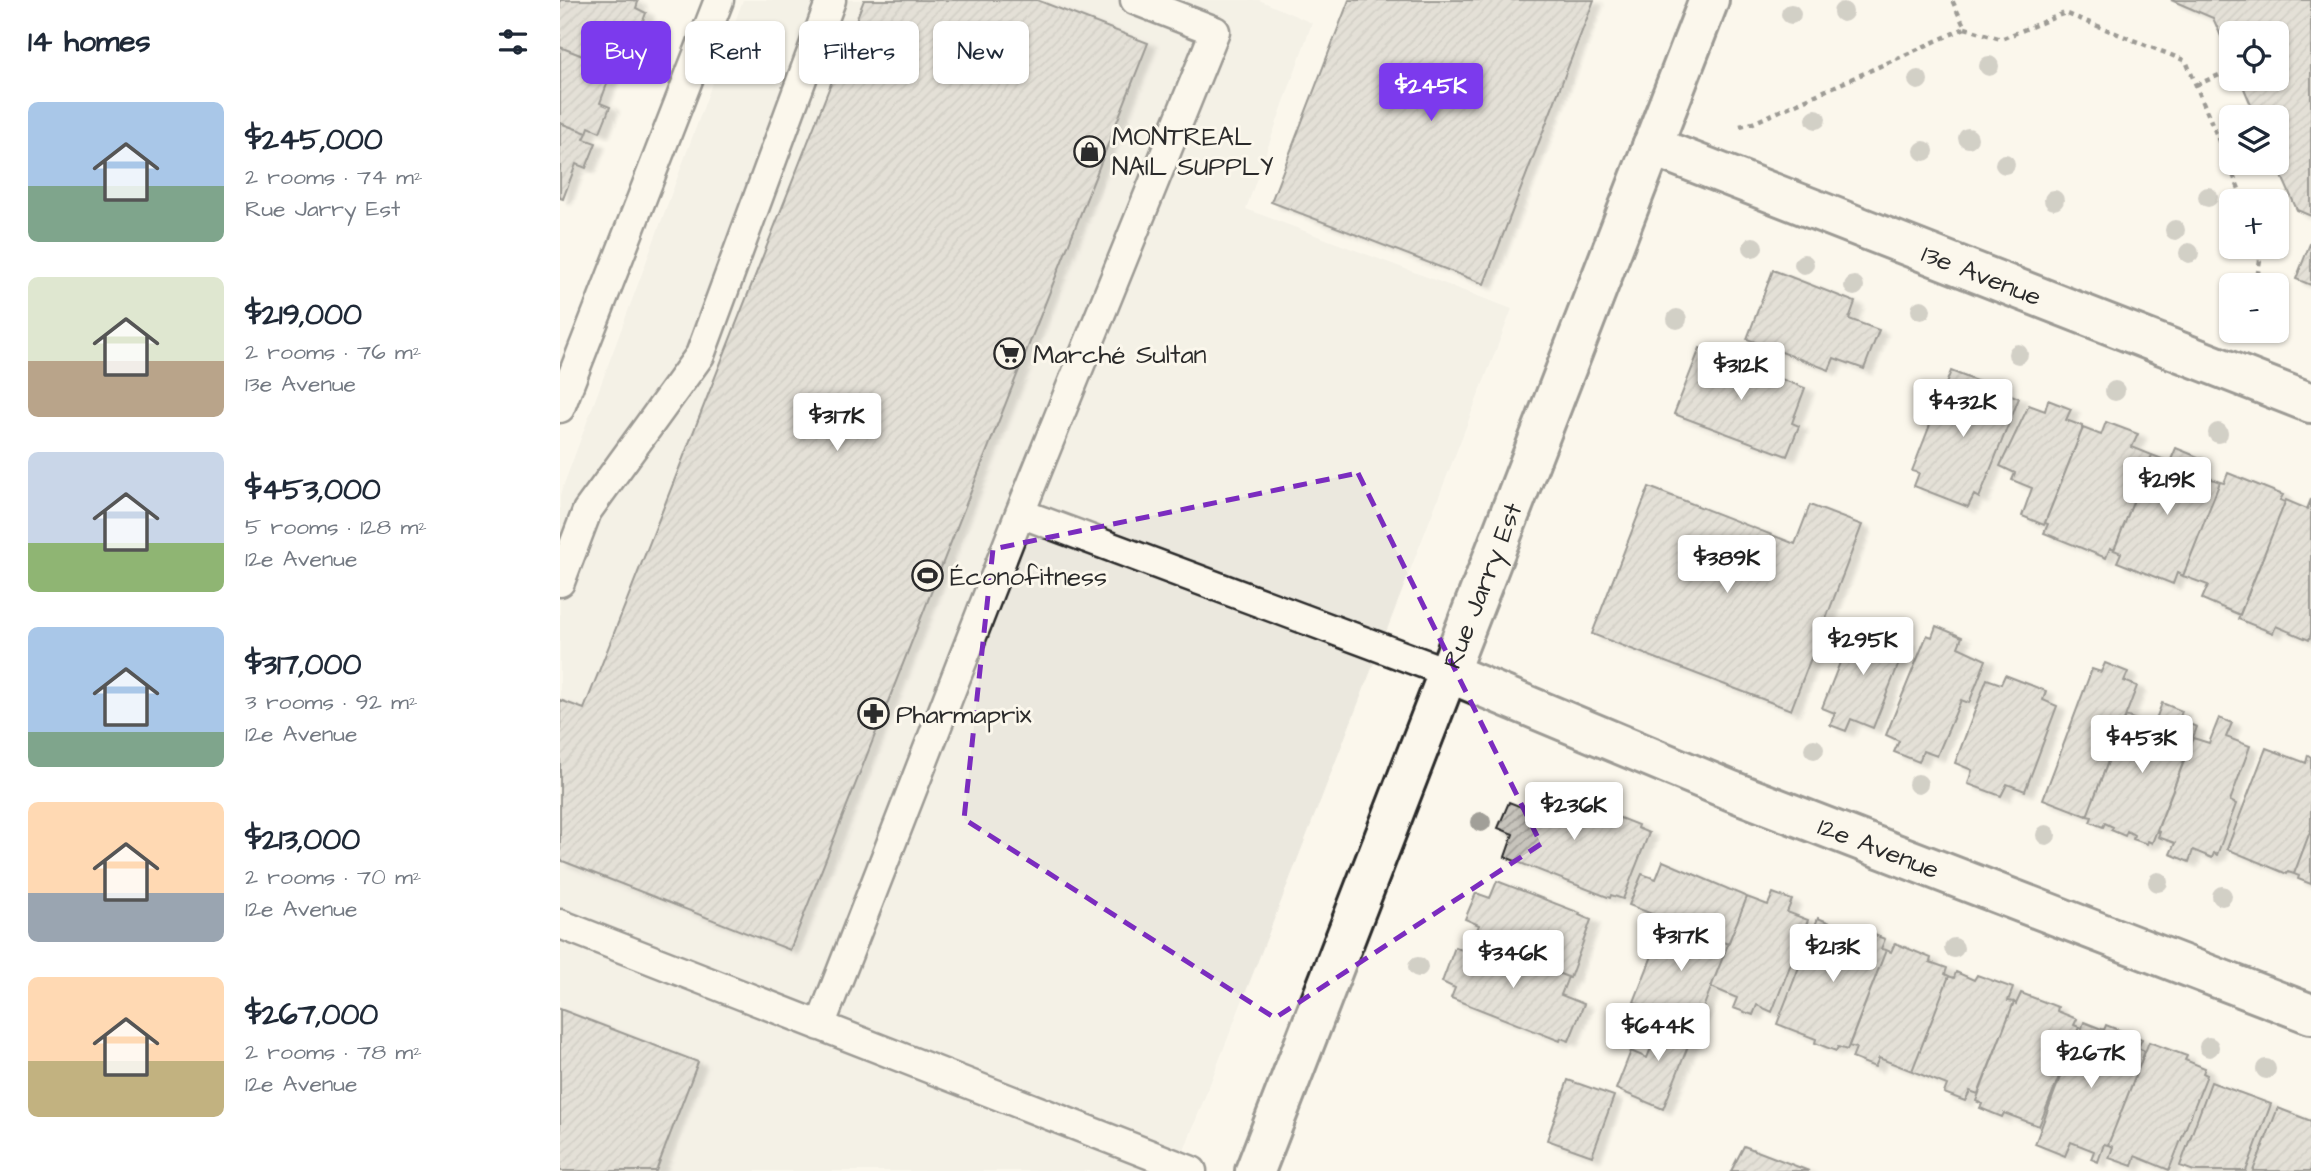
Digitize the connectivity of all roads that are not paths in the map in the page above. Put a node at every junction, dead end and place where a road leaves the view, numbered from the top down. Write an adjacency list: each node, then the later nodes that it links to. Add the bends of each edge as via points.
1 (719, 0): 7 (lane)
2 (831, 0): 9 (lane, via 700,355 587,511)
3 (1135, 0): 8 (lane, via 1215,31)
4 (1709, 0): 5 (street, Rue Jarry Est)
5 (1653, 146): 6 (street, 13e Avenue); 10 (street, Rue Jarry Est)
6 (2311, 403)
7 (560, 408)
8 (1020, 513): 10 (lane); 13 (lane)
9 (560, 582)
10 (1450, 673): 12 (street, 12e Avenue, via 1745,796); 15 (street, Rue Jarry Est)
11 (560, 924): 13 (lane)
12 (2311, 1014)
13 (820, 1026): 14 (lane)
14 (1192, 1171)
15 (1255, 1171)

